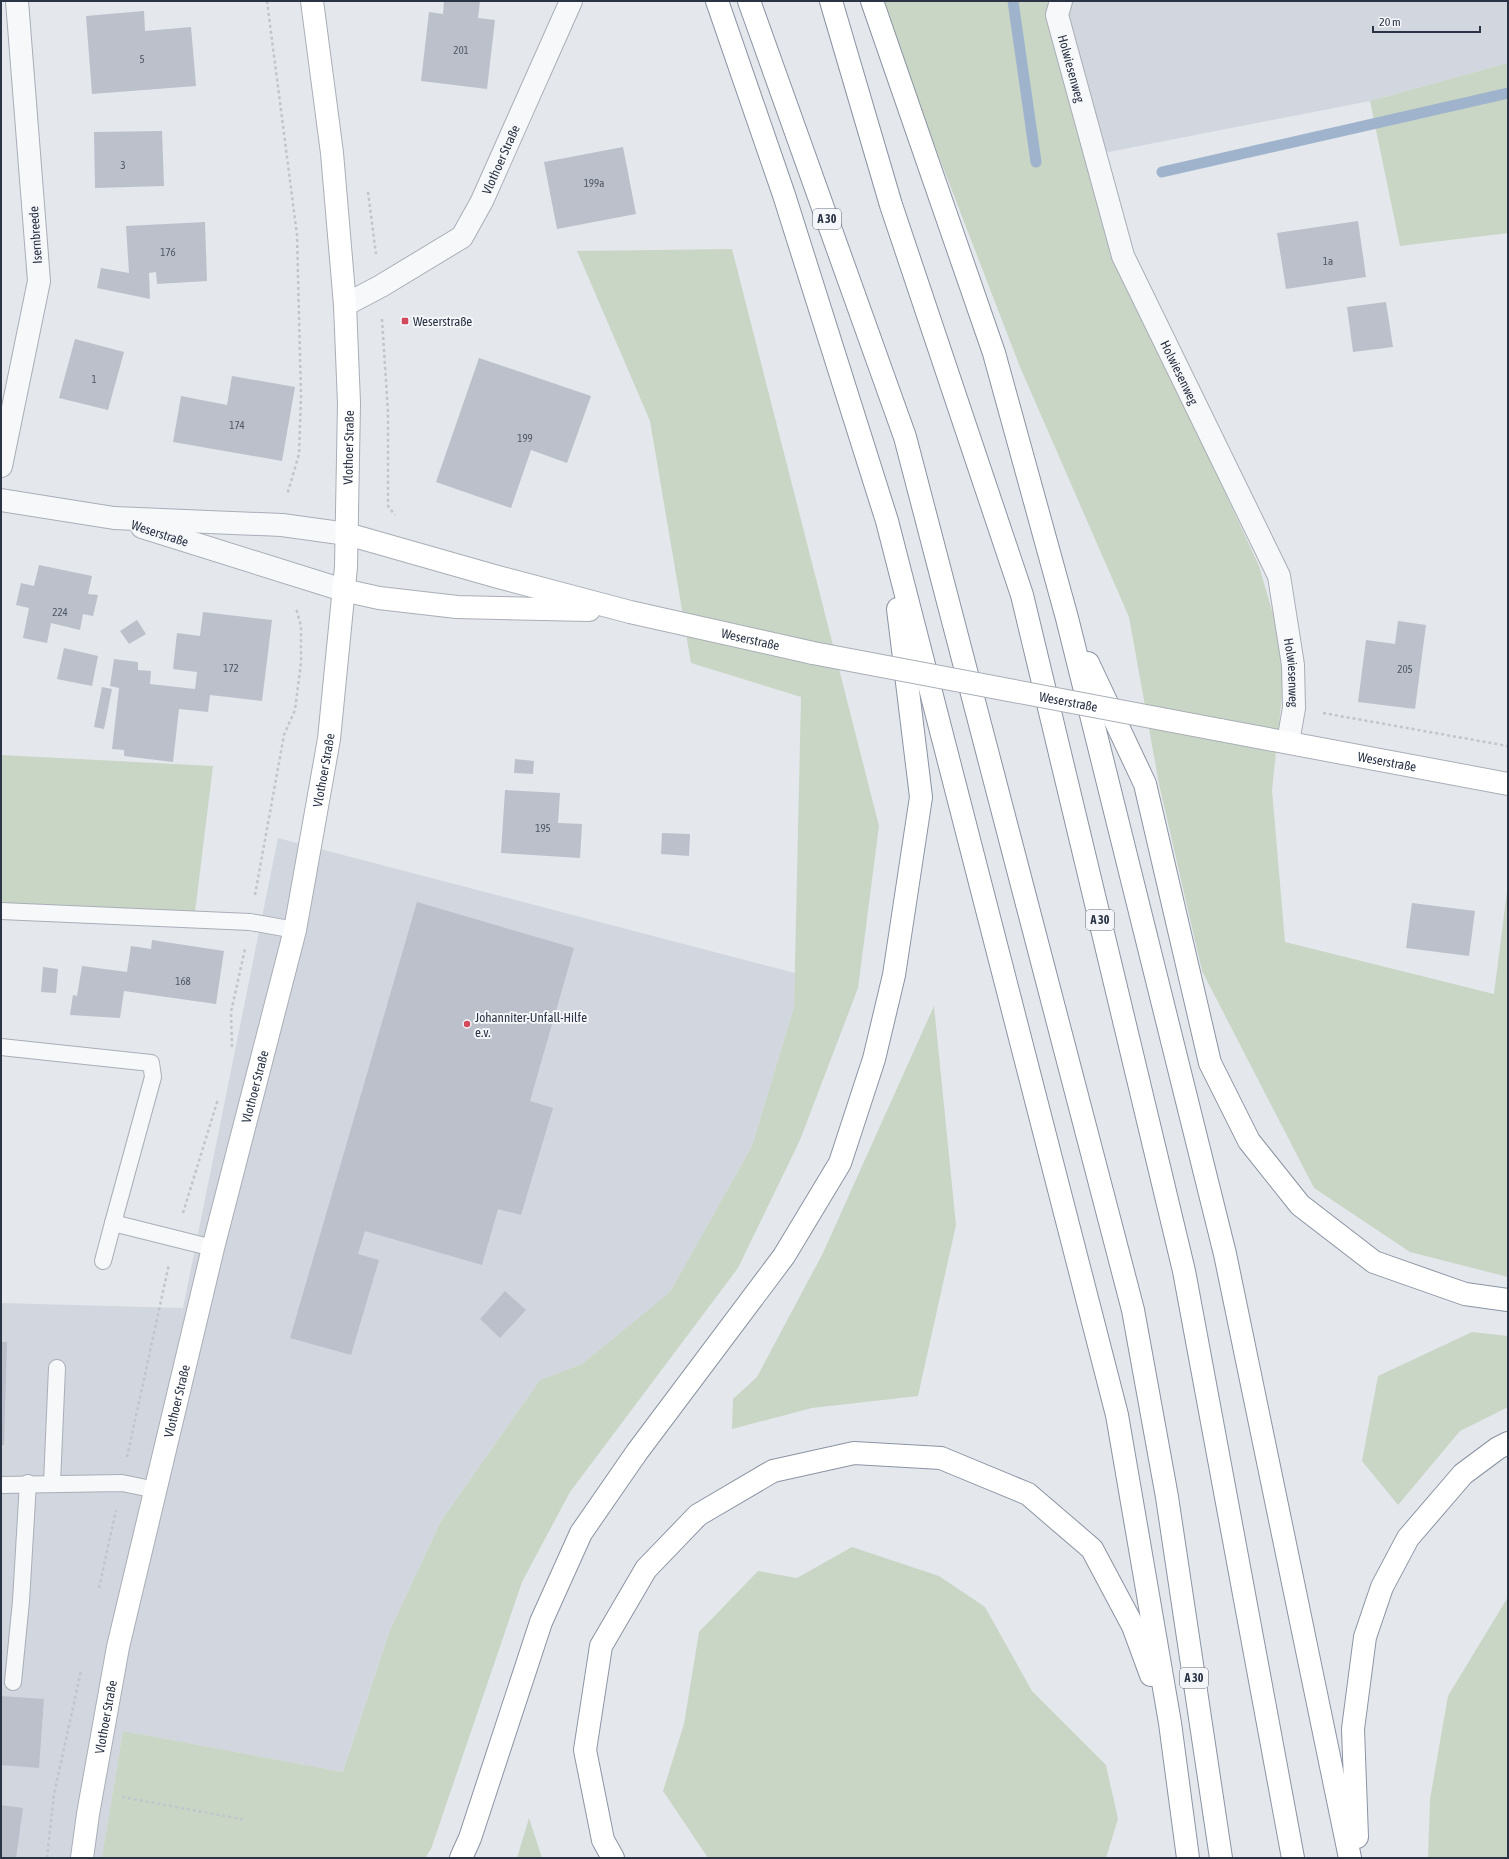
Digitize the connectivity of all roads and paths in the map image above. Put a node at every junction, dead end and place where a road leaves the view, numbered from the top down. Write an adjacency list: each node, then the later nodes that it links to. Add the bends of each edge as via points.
1 (17, 1): 10 (street, Isernbreede, via 39,281)
2 (312, 1): 9 (main road, Vlothoer Straße, via 332,153)
3 (571, 1): 9 (street, Vlothoer Straße, via 482,201 462,237)
4 (717, 1): 13 (main road, via 784,195)
5 (749, 1): 43 (main road, A 30, via 905,437 1133,1310 1166,1497)
6 (831, 1): 44 (main road, A 30, via 891,206 1022,595 1184,1271)
7 (872, 1): 17 (main road, via 994,353)
8 (1061, 1): 18 (street, Holwiesenweg, via 1057,15 1123,256 1279,576 1293,665)
9 (345, 305): 14 (main road, Vlothoer Straße, via 349,403)
10 (1, 466)
11 (1, 500): 12 (street, Weserstraße)
12 (114, 518): 14 (street, Weserstraße, via 282,525); 15 (street, Weserstraße)
13 (887, 521): 36 (main road, via 1117,1415); 40 (main road, via 921,797 894,975 874,1059 840,1163 784,1256 637,1452 581,1533 542,1622 470,1838)
14 (347, 534): 15 (main road, Vlothoer Straße); 16 (main road, Weserstraße)
15 (343, 590): 16 (main road, Weserstraße, via 379,598 457,607); 23 (main road, Vlothoer Straße, via 329,740)
16 (630, 612): 19 (main road, Weserstraße, bridge, via 813,653)
17 (1067, 618): 28 (main road, via 1145,784 1210,1063 1249,1141 1300,1205 1374,1262 1465,1294); 45 (main road, via 1224,1254)
18 (1294, 708): 19 (street, Holwiesenweg); 20 (path)
19 (1288, 742): 21 (main road, Weserstraße)
20 (1508, 746)
21 (1508, 784)
22 (1, 911): 23 (lane, via 250,922)
23 (295, 930): 26 (main road, Vlothoer Straße)
24 (1, 1047): 25 (lane, via 151,1063 153,1078)
25 (113, 1223): 26 (lane); 27 (lane)
26 (213, 1248): 34 (main road, Vlothoer Straße)
27 (103, 1261)
28 (1508, 1300)
29 (57, 1368): 31 (lane)
30 (1508, 1443): 46 (main road, via 1463,1474 1408,1538 1382,1588 1365,1637 1353,1729)
31 (52, 1483): 32 (lane); 34 (lane, via 122,1483)
32 (28, 1484): 33 (lane); 35 (lane)
33 (1, 1485)
34 (156, 1490): 37 (main road, Vlothoer Straße, via 118,1647)
35 (13, 1682)
36 (1170, 1723): 41 (main road, via 1133,1626 1092,1550 1028,1494 941,1458 854,1453 773,1471 698,1514 646,1569 601,1646 585,1750 602,1840); 42 (main road)
37 (94, 1786): 38 (path, via 124,1798); 39 (main road, Vlothoer Straße)
38 (246, 1820)
39 (82, 1858)
40 (461, 1858)
41 (613, 1858)
42 (1188, 1858)
43 (1221, 1858)
44 (1293, 1858)
45 (1350, 1858)
46 (1357, 1858)

